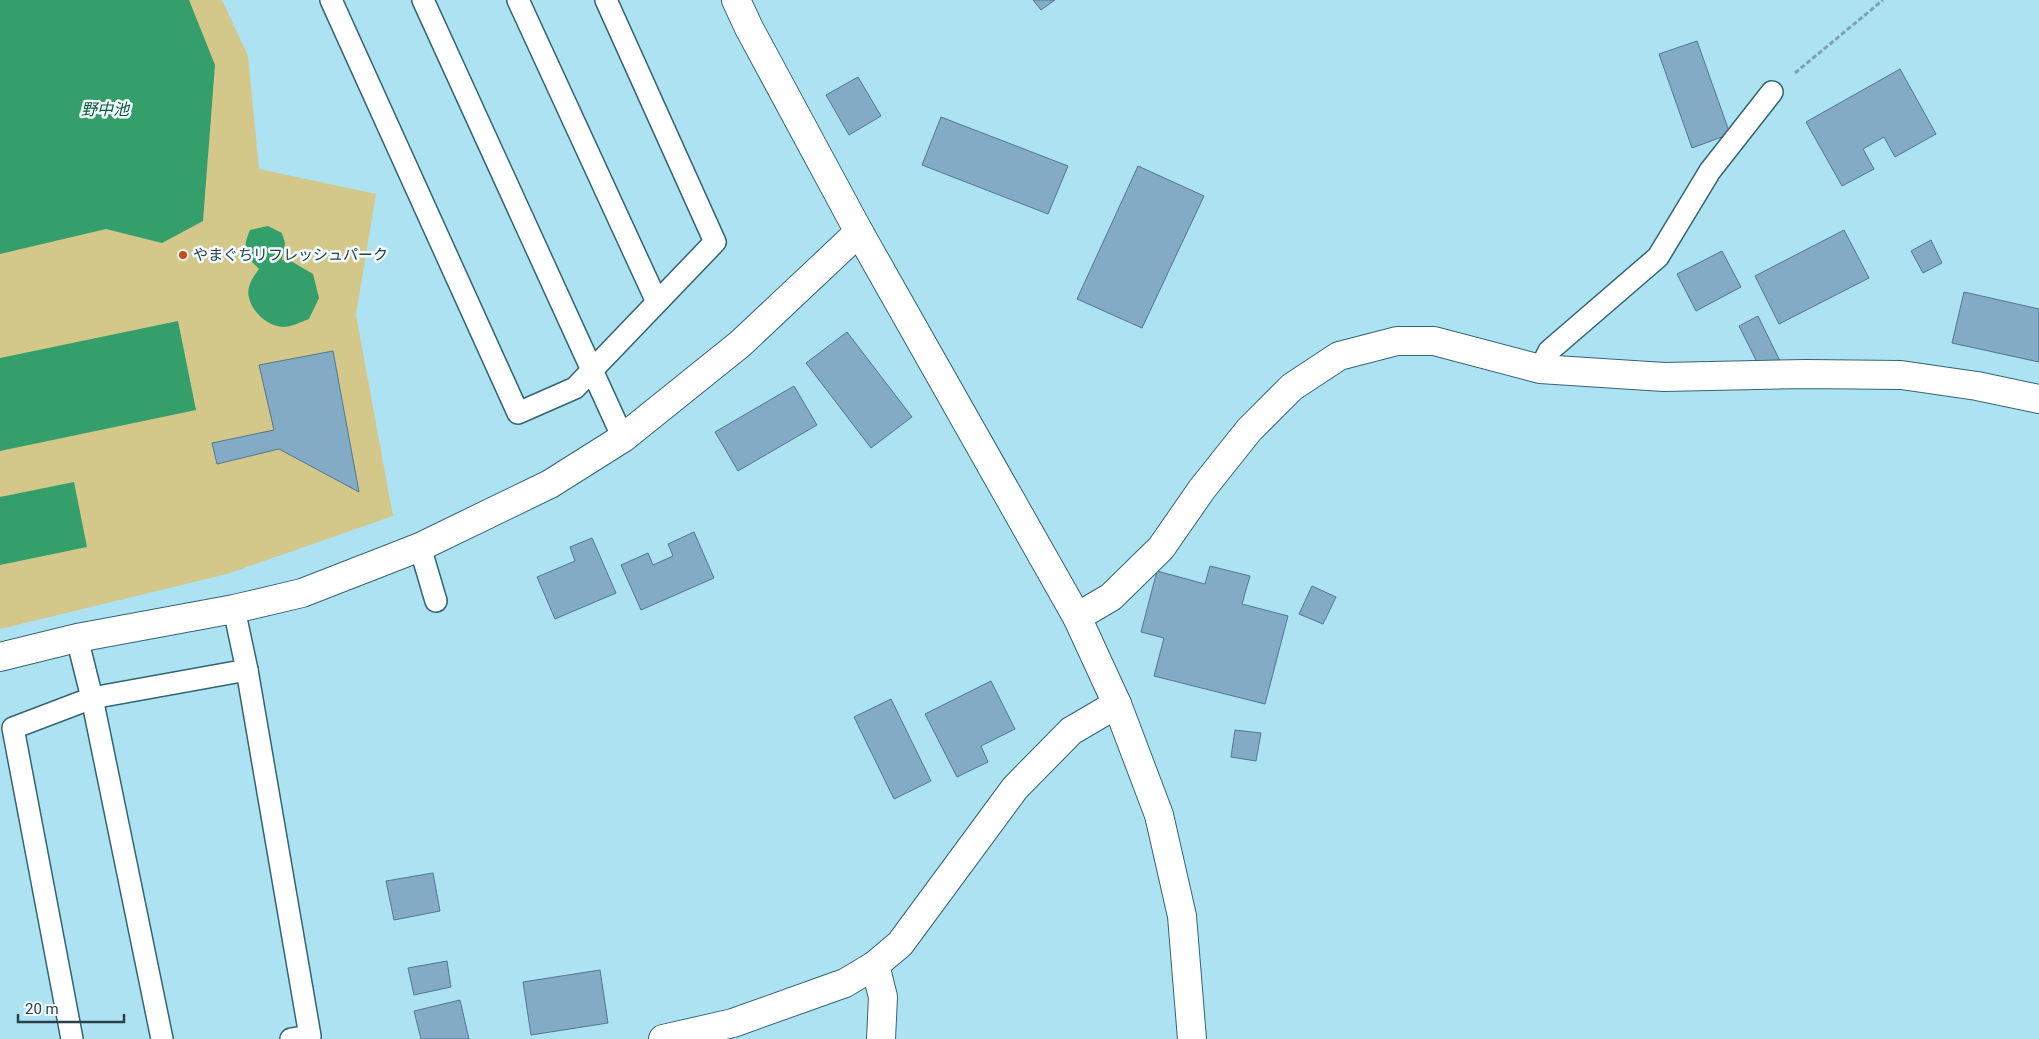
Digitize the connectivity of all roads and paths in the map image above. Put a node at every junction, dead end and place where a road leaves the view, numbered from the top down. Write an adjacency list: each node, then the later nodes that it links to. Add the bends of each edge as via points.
1 (331, 0): 11 (lane, via 518,414 575,388)
2 (423, 0): 11 (lane)
3 (518, 0): 9 (lane)
4 (606, 0): 9 (lane, via 715,242)
5 (736, 0): 8 (street)
6 (1883, 0): 7 (path)
7 (1772, 92): 10 (lane, via 1710,171 1658,256 1549,351)
8 (859, 232): 13 (street, via 740,344); 17 (street)
9 (657, 302): 11 (lane)
10 (1540, 368): 12 (street, via 1664,377 1901,375 1977,386); 17 (street, via 1434,341 1397,342 1339,356 1292,387 1248,430 1160,548 1111,598)
11 (592, 370): 13 (lane)
12 (2039, 400)
13 (623, 438): 14 (street, via 550,484)
14 (420, 547): 15 (lane); 16 (street, via 302,593)
15 (436, 601)
16 (234, 609): 18 (street); 20 (lane)
17 (1077, 617): 22 (street)
18 (77, 638): 19 (street); 21 (lane)
19 (0, 657)
20 (247, 670): 21 (lane); 26 (lane, via 310,1036)
21 (92, 698): 24 (lane, via 13,728); 25 (lane)
22 (1117, 704): 23 (street, via 1071,731 1016,788 900,944); 29 (street, via 1159,815 1182,916)
23 (875, 965): 27 (street, via 845,982 733,1023); 28 (street, via 883,997)
24 (72, 1039)
25 (162, 1039)
26 (291, 1039)
27 (663, 1039)
28 (881, 1039)
29 (1192, 1039)

